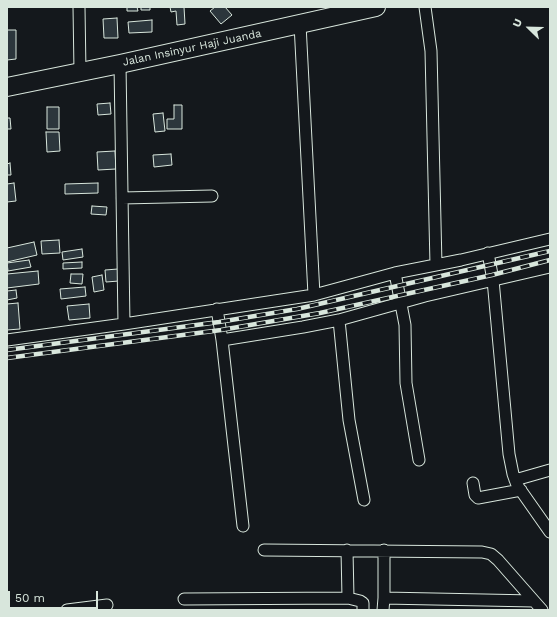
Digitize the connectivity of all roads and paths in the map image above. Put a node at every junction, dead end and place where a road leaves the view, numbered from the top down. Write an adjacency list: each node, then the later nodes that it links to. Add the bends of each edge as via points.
1 (79, 7): 7 (street)
2 (376, 7): 4 (highway, Jalan Insinyur Haji Juanda)
3 (426, 7): 13 (street, via 431,51)
4 (352, 10): 5 (highway, Jalan Insinyur Haji Juanda)
5 (300, 24): 6 (highway, Jalan Insinyur Haji Juanda); 17 (street)
6 (120, 64): 7 (highway, Jalan Insinyur Haji Juanda); 10 (street)
7 (80, 72): 8 (highway, Jalan Insinyur Haji Juanda)
8 (7, 87)
9 (212, 196): 10 (street)
10 (122, 198): 21 (street)
11 (550, 239): 12 (street)
12 (488, 253): 13 (street); 16 (street)
13 (436, 265): 15 (street)
14 (550, 267): 16 (street)
15 (395, 273): 17 (street); 18 (street)
16 (493, 280): 18 (street); 26 (street, via 510,454)
17 (314, 295): 19 (street)
18 (402, 303): 20 (street); 24 (street, via 406,383)
19 (218, 309): 21 (street); 23 (street)
20 (339, 320): 23 (street); 29 (street, via 349,420)
21 (124, 324): 22 (street)
22 (7, 340)
23 (222, 340): 30 (street)
24 (419, 460)
25 (550, 470): 26 (street)
26 (515, 480): 28 (street)
27 (473, 483): 28 (street, via 478,498)
28 (521, 490): 31 (street)
29 (364, 500)
30 (243, 526)
31 (550, 532)
32 (264, 550): 33 (street)
33 (347, 550): 34 (street); 35 (street)
34 (384, 550): 36 (street); 38 (street, via 491,554)
35 (348, 598): 37 (street); 41 (street, via 363,603)
36 (384, 598): 38 (street); 42 (street)
37 (184, 599)
38 (534, 601): 43 (street)
39 (107, 604): 40 (street)
40 (68, 610)
41 (364, 610)
42 (383, 610)
43 (542, 610)

